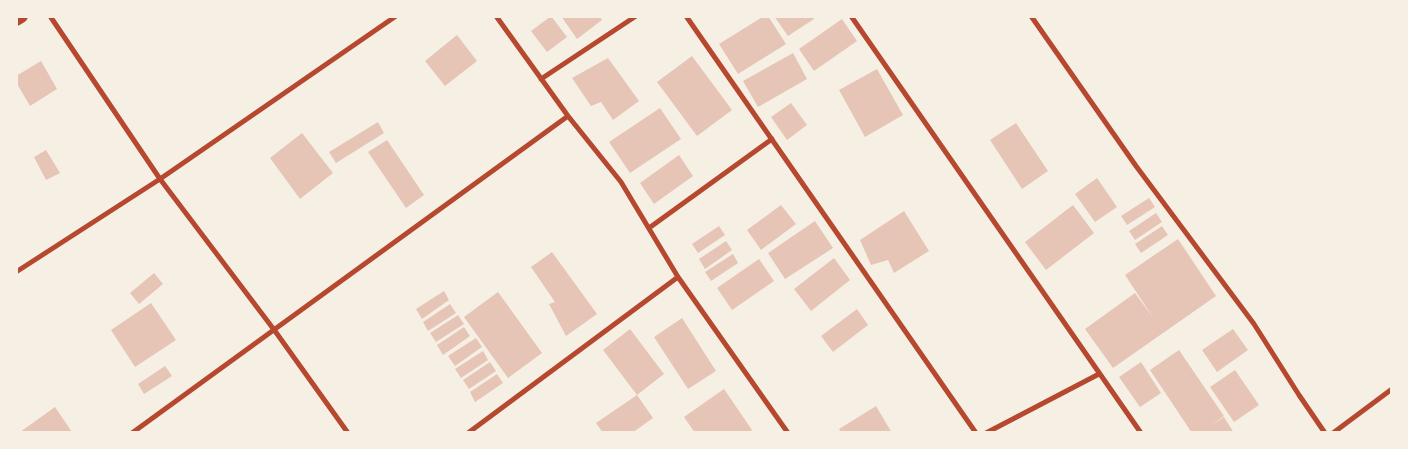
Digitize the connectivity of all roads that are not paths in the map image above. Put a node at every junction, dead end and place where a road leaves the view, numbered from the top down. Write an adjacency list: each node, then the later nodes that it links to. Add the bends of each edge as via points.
1 (21, 16): 9 (highway)
2 (50, 16): 13 (street)
3 (396, 16): 13 (street)
4 (496, 16): 10 (street)
5 (636, 16): 10 (street)
6 (686, 16): 12 (street)
7 (851, 16): 18 (street)
8 (1030, 16): 27 (street, via 1254,324)
9 (16, 19)
10 (541, 80): 11 (street)
11 (568, 116): 14 (street, via 621,182); 17 (street)
12 (772, 138): 14 (street); 24 (street)
13 (160, 179): 15 (street); 17 (street)
14 (649, 228): 16 (street)
15 (16, 272)
16 (678, 277): 22 (street); 23 (street)
17 (275, 331): 20 (street); 21 (street)
18 (1099, 374): 25 (street); 26 (street)
19 (1392, 389): 28 (street)
20 (132, 433)
21 (348, 433)
22 (468, 433)
23 (788, 433)
24 (976, 433)
25 (986, 433)
26 (1140, 433)
27 (1325, 433)
28 (1333, 433)

